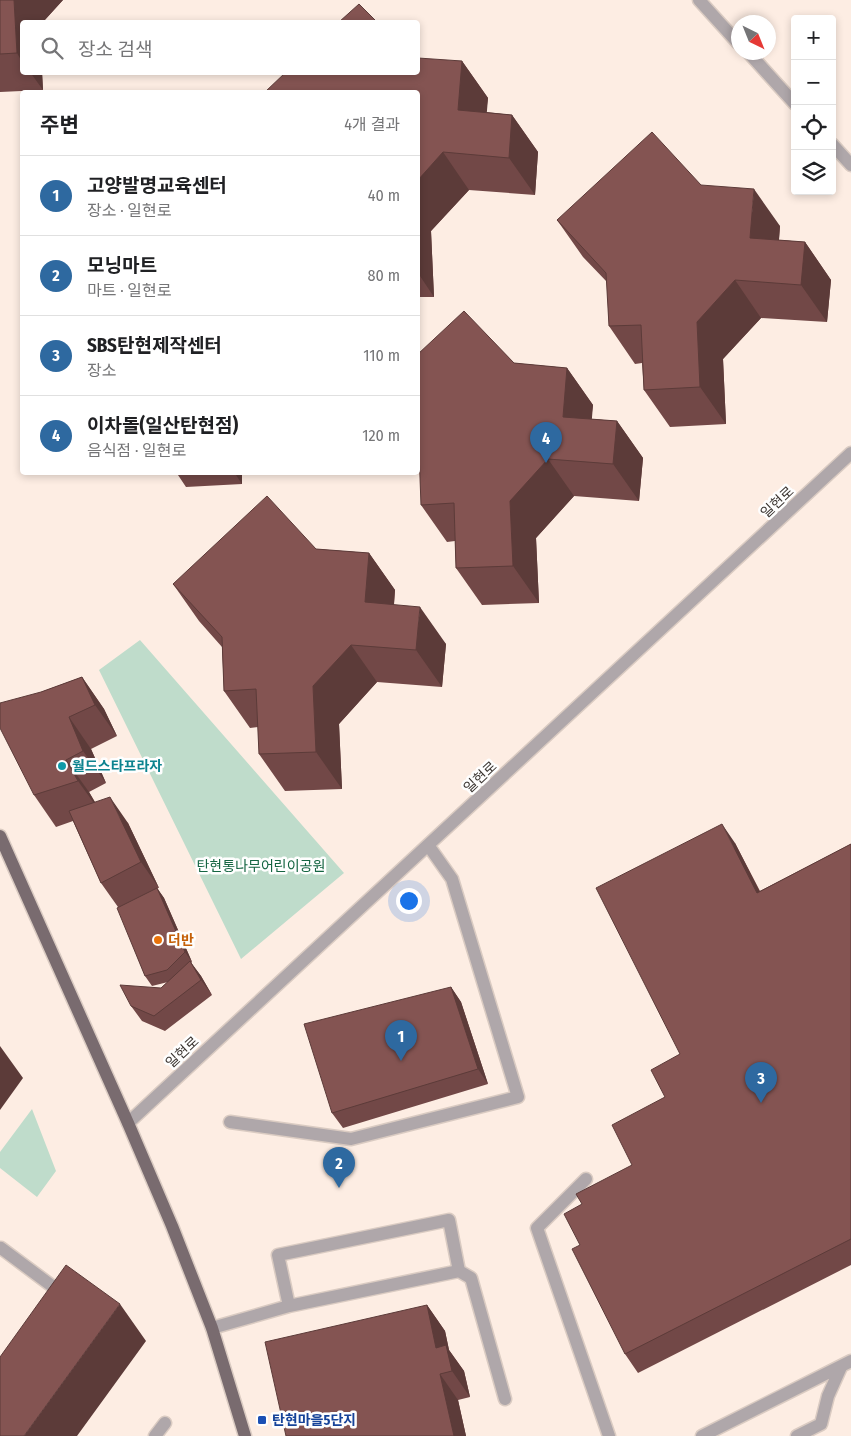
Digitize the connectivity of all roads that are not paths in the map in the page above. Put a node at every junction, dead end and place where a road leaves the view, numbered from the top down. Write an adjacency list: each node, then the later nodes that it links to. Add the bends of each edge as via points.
1 (699, 0): 2 (street)
2 (731, 35)
3 (755, 60): 4 (street)
4 (791, 100)
5 (836, 148): 6 (street)
6 (851, 165)
7 (851, 453): 9 (street, 일현로)
8 (0, 836): 11 (main road)
9 (428, 845): 10 (street, via 452,879 518,1097 351,1138); 11 (street, 일현로)
10 (230, 1122)
11 (128, 1123): 17 (main road)
12 (586, 1179): 23 (street, via 536,1228)
13 (0, 1250): 16 (street, via 60,1292)
14 (459, 1271): 15 (street); 15 (street, via 449,1220 278,1255); 19 (street, via 471,1278)
15 (288, 1306): 17 (street)
16 (49, 1308)
17 (212, 1328): 22 (main road)
18 (846, 1364): 24 (street); 25 (street, via 828,1396 821,1424)
19 (504, 1399)
20 (165, 1422): 21 (street)
21 (155, 1436)
22 (245, 1436)
23 (609, 1436)
24 (702, 1436)
25 (796, 1436)

